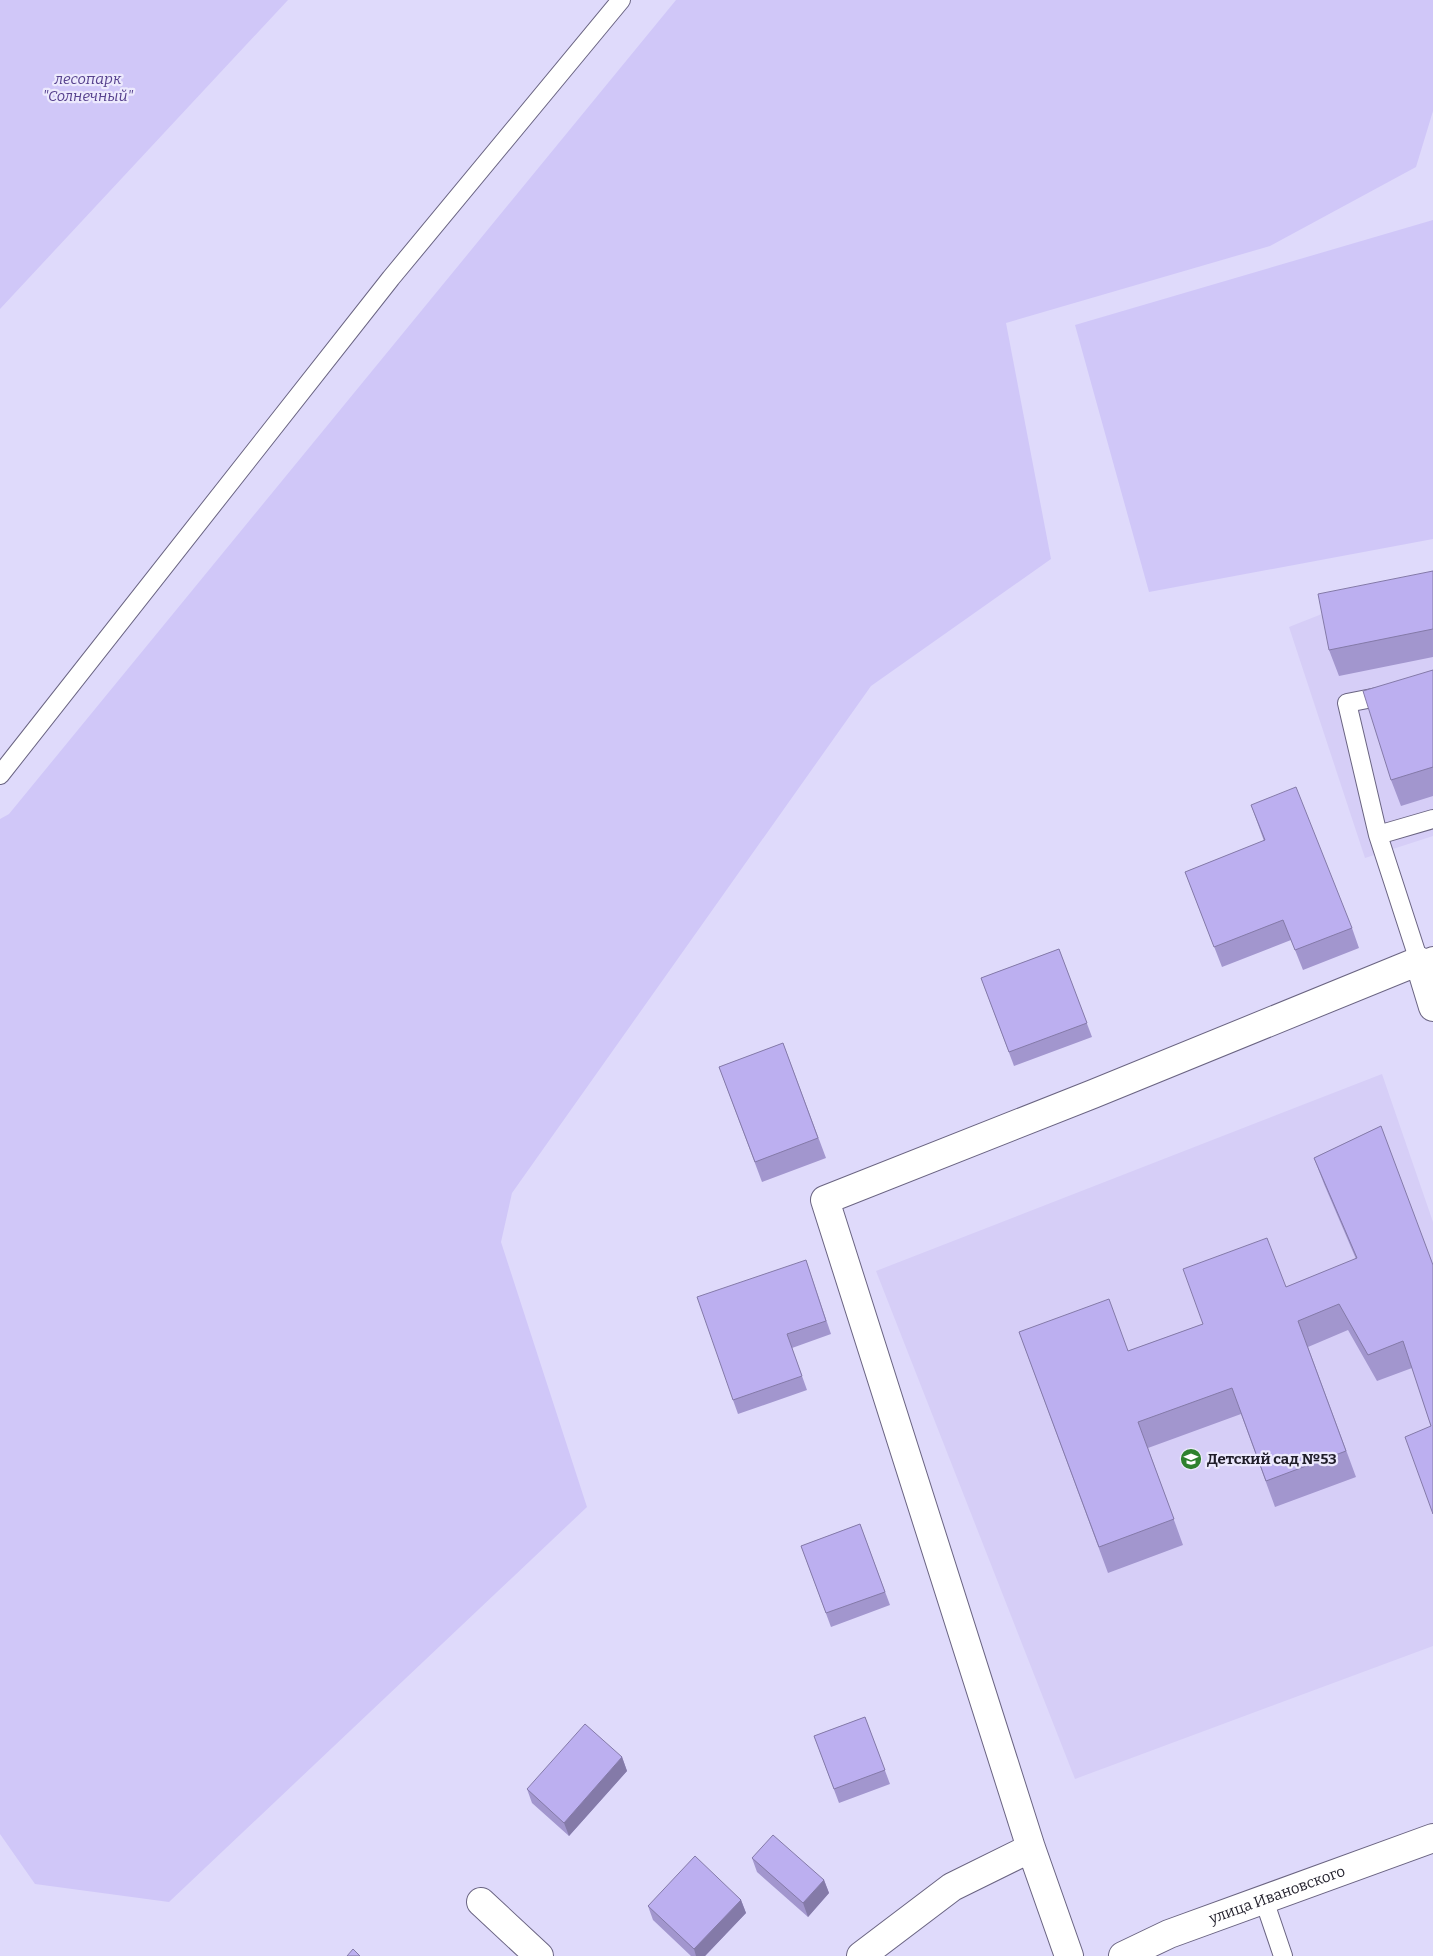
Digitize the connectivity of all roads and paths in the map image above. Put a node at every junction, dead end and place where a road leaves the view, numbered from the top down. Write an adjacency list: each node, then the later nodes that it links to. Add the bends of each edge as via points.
1 (621, 0): 3 (lane, via 391,278)
2 (1433, 686): 5 (lane, via 1347,703)
3 (0, 775)
4 (1433, 819): 5 (lane)
5 (1378, 835): 6 (lane)
6 (1426, 959): 7 (street); 9 (street, via 825,1200)
7 (1433, 1007)
8 (1433, 1838): 10 (street, улица Ивановского)
9 (1031, 1848): 13 (street, via 952,1887); 14 (street)
10 (1264, 1900): 15 (street, улица Ивановского, via 1169,1934); 16 (lane)
11 (481, 1902): 12 (street)
12 (539, 1956)
13 (861, 1956)
14 (1069, 1956)
15 (1123, 1956)
16 (1284, 1956)

